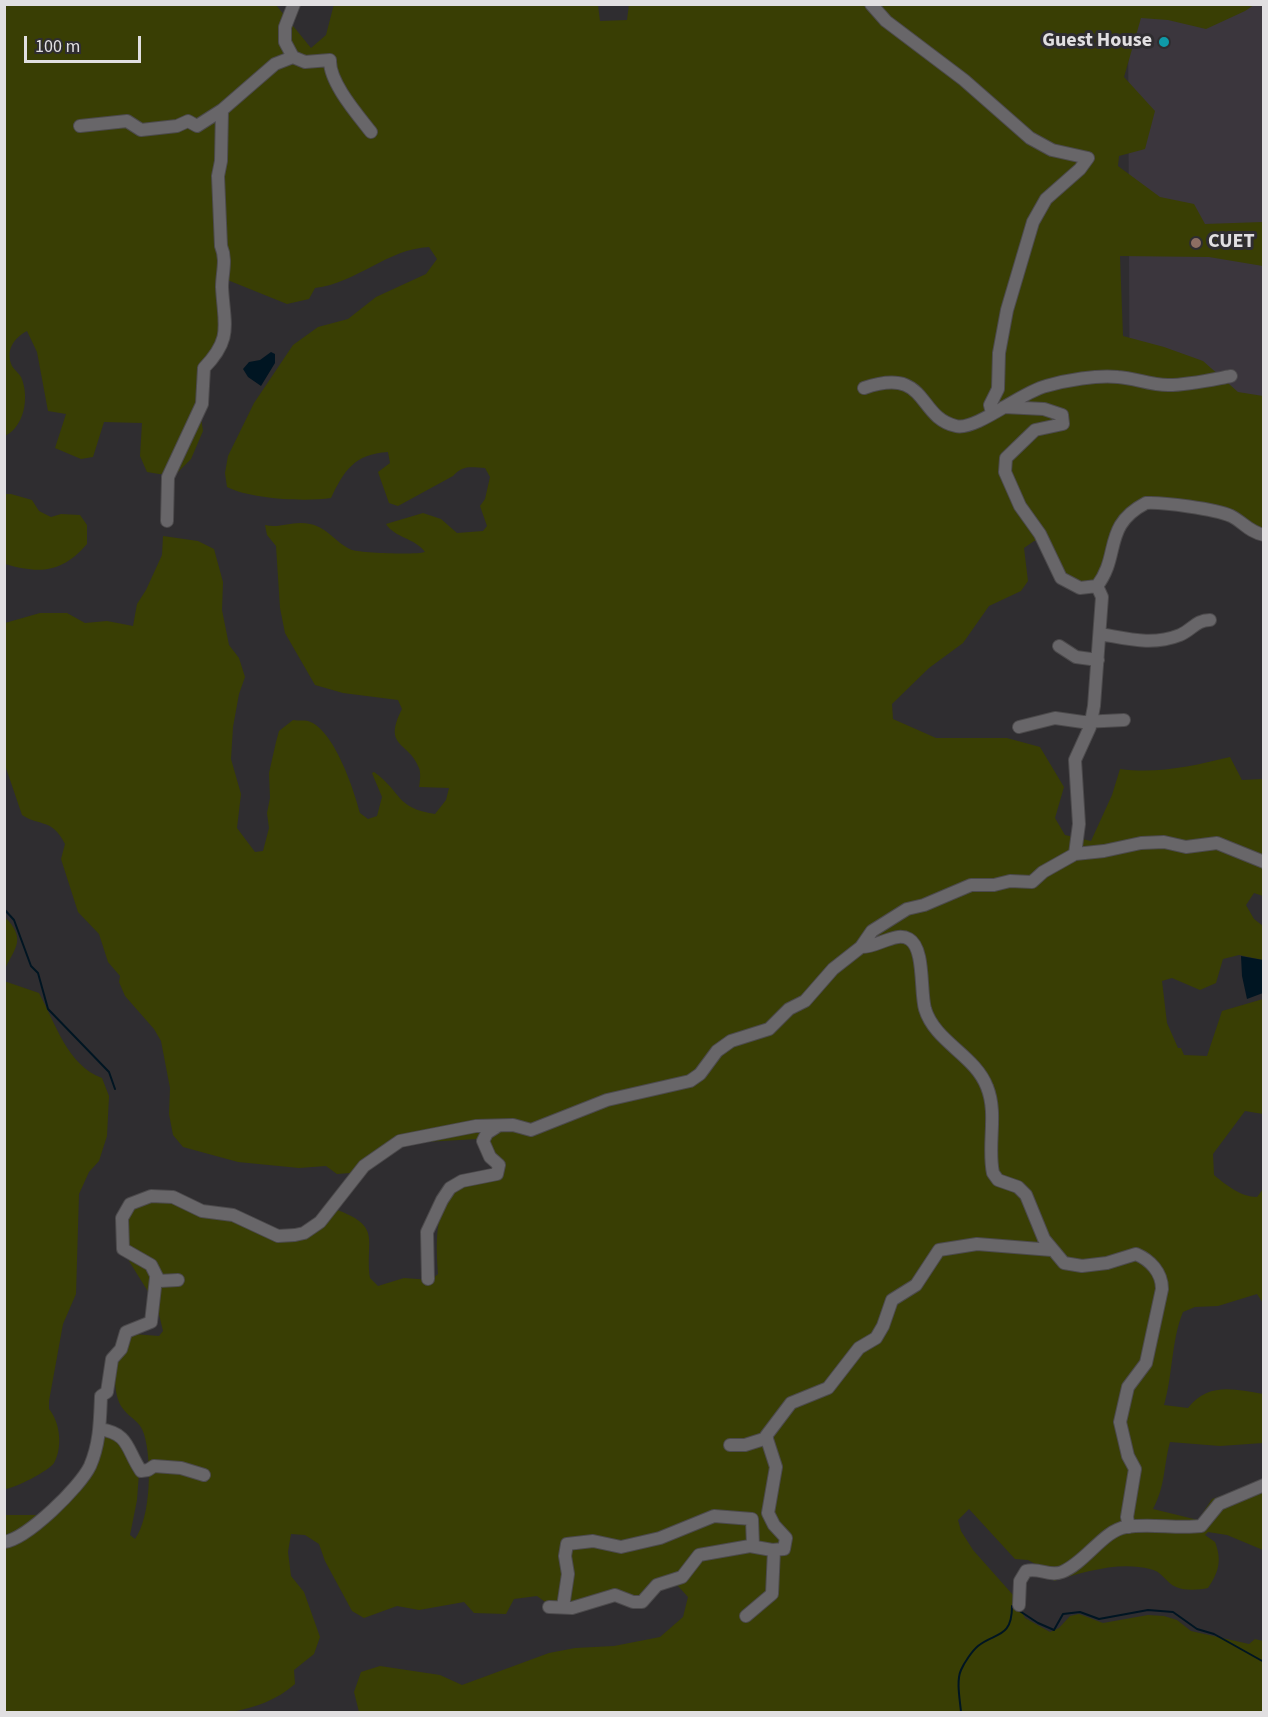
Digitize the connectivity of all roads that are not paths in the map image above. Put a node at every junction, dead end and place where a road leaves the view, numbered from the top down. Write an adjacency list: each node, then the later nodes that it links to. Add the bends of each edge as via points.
1 (294, 4): 3 (street, via 285,27 285,42)
2 (871, 4): 9 (street, via 886,21 964,80 1030,138 1052,150 1088,158 1046,199 1033,222 1007,310 999,353 998,389 990,405)
3 (293, 57): 4 (street, via 275,64); 6 (street, via 305,62 330,60 329,68 339,88)
4 (222, 110): 5 (street, via 197,126 188,121 141,130 127,121); 10 (street, via 218,184 226,332 219,352 204,368 202,404 168,477)
5 (80, 126)
6 (370, 132)
7 (1231, 376): 9 (street, via 1169,386 1120,377 1077,381 1045,386)
8 (864, 388): 9 (street, via 891,381 903,385 926,401 943,421 958,427 972,426)
9 (998, 410): 12 (street, via 1044,409 1062,416 1063,424 1035,430 1014,450 1004,463 1005,472 1060,578 1080,588)
10 (167, 521)
11 (1263, 535): 12 (street, via 1222,512 1146,503 1124,518 1117,528 1106,570)
12 (1097, 586): 14 (street, via 1102,597)
13 (1209, 620): 14 (street, via 1201,620 1184,633 1156,642)
14 (1100, 634): 16 (street)
15 (1059, 646): 16 (street, via 1077,657)
16 (1098, 660): 18 (street)
17 (1124, 720): 18 (street)
18 (1092, 721): 19 (street, via 1055,718); 20 (street, via 1076,760 1079,824)
19 (1019, 726)
20 (1075, 854): 21 (street, via 1141,843 1164,842 1186,847 1216,843); 22 (street, via 1032,882 971,885 907,909 872,931)
21 (1263, 862)
22 (861, 947): 23 (street, via 769,1029 731,1041 690,1081 607,1100 531,1130); 24 (street, via 870,948 903,937 917,948 925,1010 987,1085 993,1173 998,1180 1018,1187 1026,1195)
23 (498, 1126): 25 (street, via 445,1131 400,1141 364,1166 320,1222 295,1235 278,1236 233,1215 202,1211 167,1196 151,1196 130,1204 122,1218 121,1245 151,1265); 26 (street, via 483,1141 490,1157 499,1165 497,1174 462,1181 450,1188 436,1210 425,1243)
24 (1052, 1250): 29 (street, via 977,1244 939,1250 915,1285 892,1300 876,1338 859,1348 828,1388 791,1403); 33 (street, via 1058,1259 1075,1267 1136,1254 1148,1260 1161,1277 1162,1289 1146,1363 1128,1387 1120,1422 1128,1456 1136,1469 1127,1517)
25 (156, 1278): 27 (street, via 163,1282); 28 (street, via 151,1322 126,1332 121,1349 112,1359 107,1392 101,1396)
26 (428, 1279)
27 (178, 1280)
28 (100, 1430): 31 (street, via 117,1432 125,1439 130,1456 141,1471 154,1466); 34 (street, via 90,1465 80,1482 20,1538)
29 (767, 1438): 30 (street); 36 (street, via 776,1467 768,1513 787,1540 784,1549)
30 (730, 1445)
31 (204, 1475)
32 (1263, 1485): 33 (street, via 1214,1507 1201,1526)
33 (1129, 1527): 37 (street, via 1115,1532 1064,1571 1055,1574 1036,1568 1026,1570 1020,1581)
34 (4, 1542)
35 (753, 1546): 36 (street); 39 (street, via 699,1555 682,1577 657,1585 642,1602 615,1595); 39 (street, via 752,1519 721,1515 631,1546 593,1541 567,1544)
36 (774, 1551): 40 (street, via 772,1594)
37 (1018, 1605)
38 (549, 1607): 39 (street)
39 (563, 1607)
40 (746, 1616)

